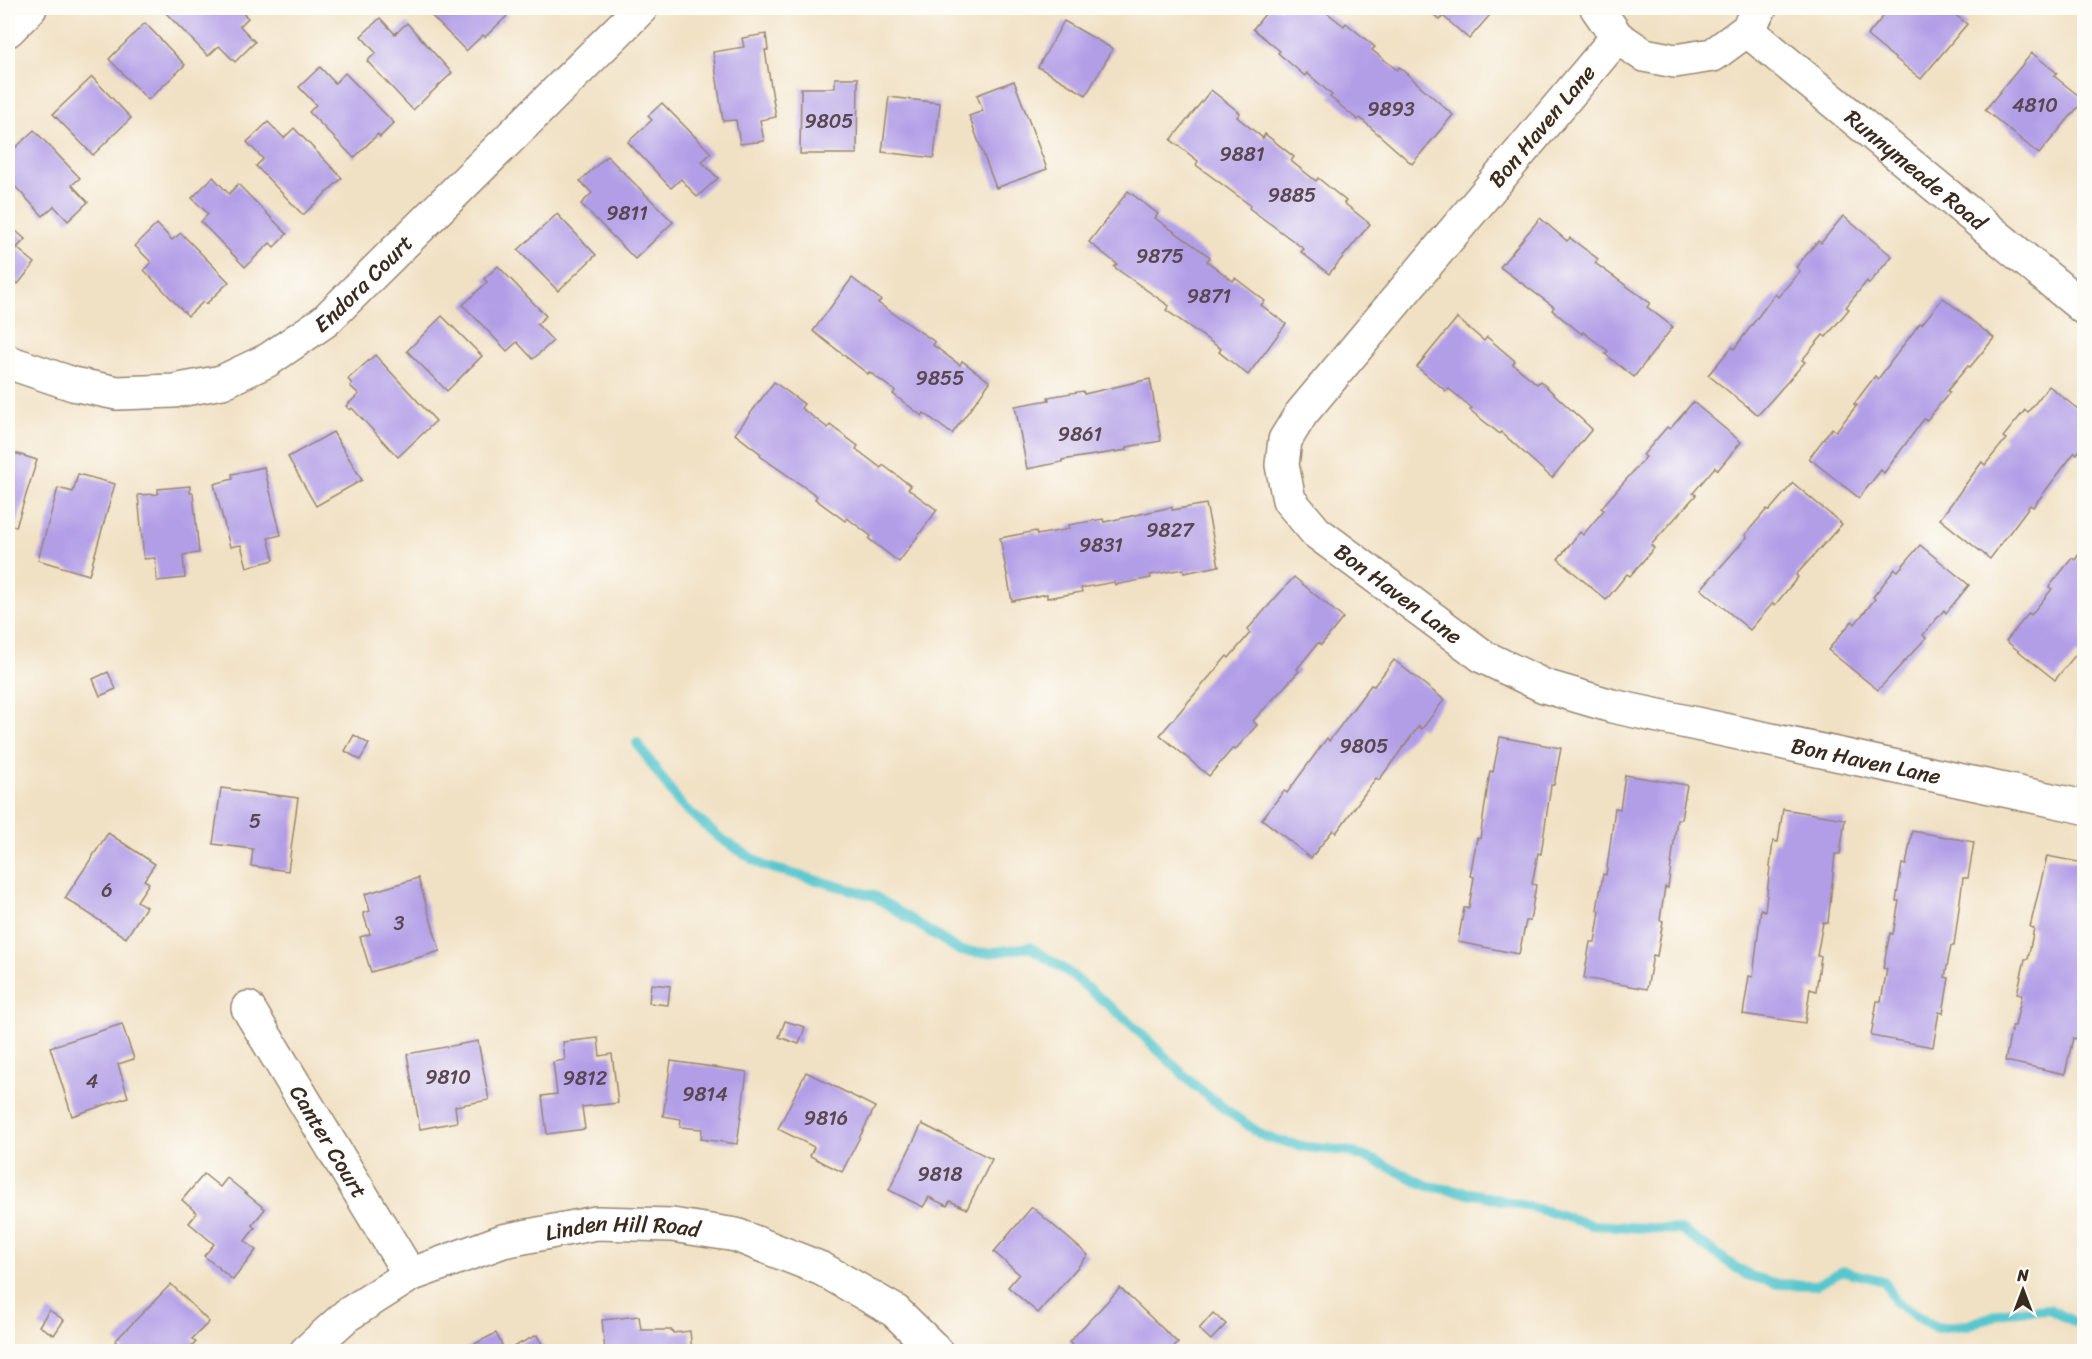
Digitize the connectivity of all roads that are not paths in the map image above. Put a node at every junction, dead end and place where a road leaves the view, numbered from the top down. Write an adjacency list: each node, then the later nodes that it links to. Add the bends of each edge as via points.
1 (30, 8): 5 (street)
2 (641, 8): 8 (street, Endora Court, via 325,321 268,360 222,382 174,391 117,393 73,384)
3 (1597, 8): 6 (street)
4 (1753, 19): 6 (street, via 1713,55 1675,62 1644,55); 7 (street, Runnymeade Road)
5 (8, 30)
6 (1617, 37): 9 (street, Bon Haven Lane, via 1301,414 1285,440 1281,465 1289,500 1316,532 1484,657 1544,686 1612,706)
7 (2085, 309)
8 (8, 362)
9 (2085, 807)
10 (248, 1008): 11 (street, Canter Court)
11 (410, 1275): 12 (street, Linden Hill Road, via 347,1315); 13 (street, Linden Hill Road, via 503,1241 596,1223 672,1225 736,1235 822,1269 895,1311)
12 (306, 1352)
13 (936, 1352)

